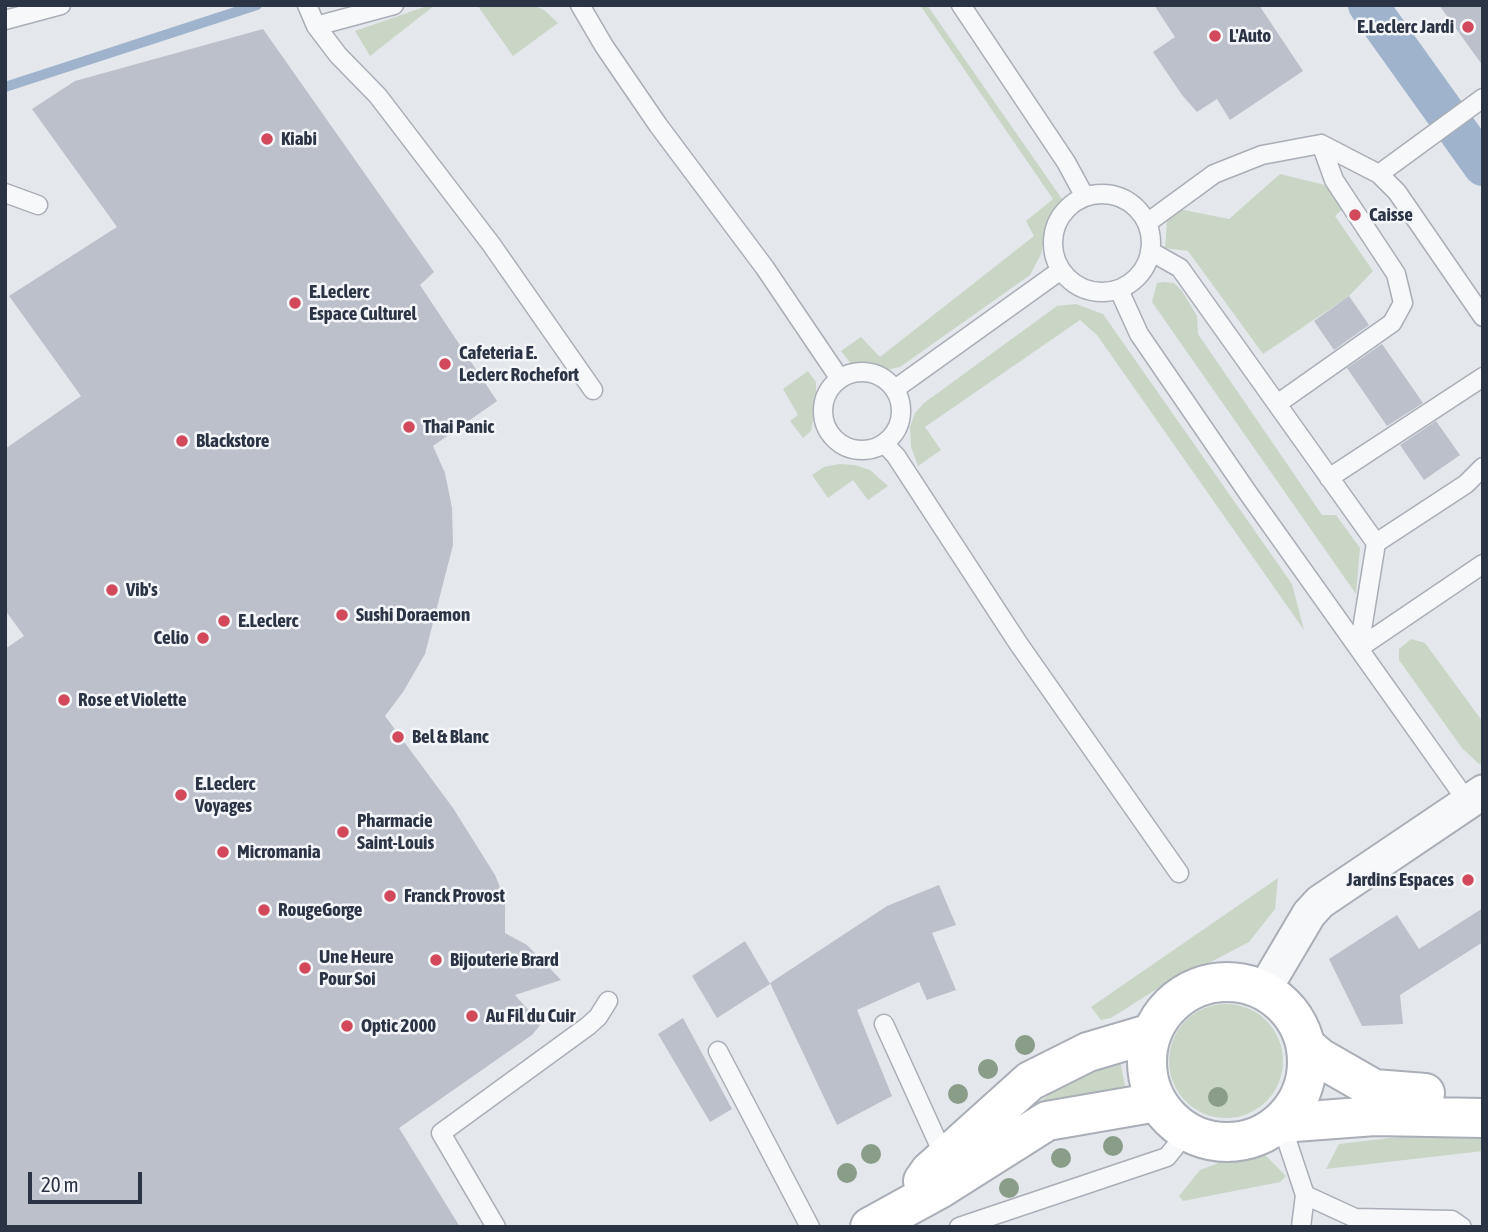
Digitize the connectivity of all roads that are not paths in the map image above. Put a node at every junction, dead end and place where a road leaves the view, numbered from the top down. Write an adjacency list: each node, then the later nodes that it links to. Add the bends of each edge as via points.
1 (61, 5): 6 (lane)
2 (394, 5): 7 (lane)
3 (580, 5): 20 (lane, via 658,125 765,268)
4 (961, 5): 12 (lane)
5 (307, 6): 7 (lane)
6 (5, 20)
7 (316, 26): 22 (lane, via 378,96 491,243)
8 (1483, 98): 10 (lane)
9 (1321, 144): 10 (lane); 14 (lane, via 1262,155 1214,174); 23 (lane, via 1334,180 1396,274 1403,303 1392,323)
10 (1379, 174): 18 (lane, via 1397,192)
11 (5, 193): 13 (lane)
12 (1085, 197): 14 (lane, via 1111,194 1126,200); 16 (lane, via 1065,210 1056,224 1052,239)
13 (38, 205)
14 (1147, 223): 15 (lane)
15 (1150, 251): 17 (lane, via 1134,281); 23 (lane, via 1180,268)
16 (1061, 270): 17 (lane, via 1087,290); 21 (lane)
17 (1119, 290): 29 (lane, via 1139,334)
18 (1483, 317)
19 (1483, 377): 26 (lane)
20 (840, 379): 21 (lane, via 851,373 875,374); 24 (lane, via 826,397 825,421 830,432 849,447 873,448)
21 (895, 389): 24 (lane, via 901,412 893,435)
22 (593, 390)
23 (1277, 404): 26 (lane)
24 (884, 443): 31 (lane)
25 (1483, 467): 27 (lane, via 1466,484)
26 (1329, 478): 27 (lane)
27 (1376, 543): 29 (lane)
28 (1483, 564): 29 (lane)
29 (1359, 648): 30 (lane)
30 (1475, 796): 32 (street, via 1320,902)
31 (1179, 873)
32 (1264, 990): 35 (main road, via 1238,982 1211,983 1186,992 1165,1010); 36 (main road, via 1284,1004)
33 (608, 1001): 46 (lane, via 588,1026 441,1133)
34 (884, 1024): 43 (lane)
35 (1152, 1033): 39 (main road, via 1147,1056); 43 (main road, via 1087,1052 1030,1082)
36 (1307, 1046): 38 (main road, via 1374,1089); 41 (main road, via 1307,1075 1301,1093)
37 (718, 1051): 47 (lane)
38 (1483, 1092)
39 (1157, 1102): 42 (main road); 45 (main road, via 1047,1121)
40 (1483, 1118): 41 (main road, via 1375,1116)
41 (1281, 1123): 42 (main road, via 1259,1137 1235,1143 1210,1141); 44 (lane)
42 (1187, 1132): 49 (lane, via 1167,1157)
43 (945, 1157): 45 (main road)
44 (1305, 1195): 50 (lane); 51 (lane, via 1355,1218 1452,1220)
45 (907, 1206): 48 (main road)
46 (496, 1227)
47 (810, 1227)
48 (870, 1227)
49 (960, 1227)
50 (1301, 1227)
51 (1462, 1227)

